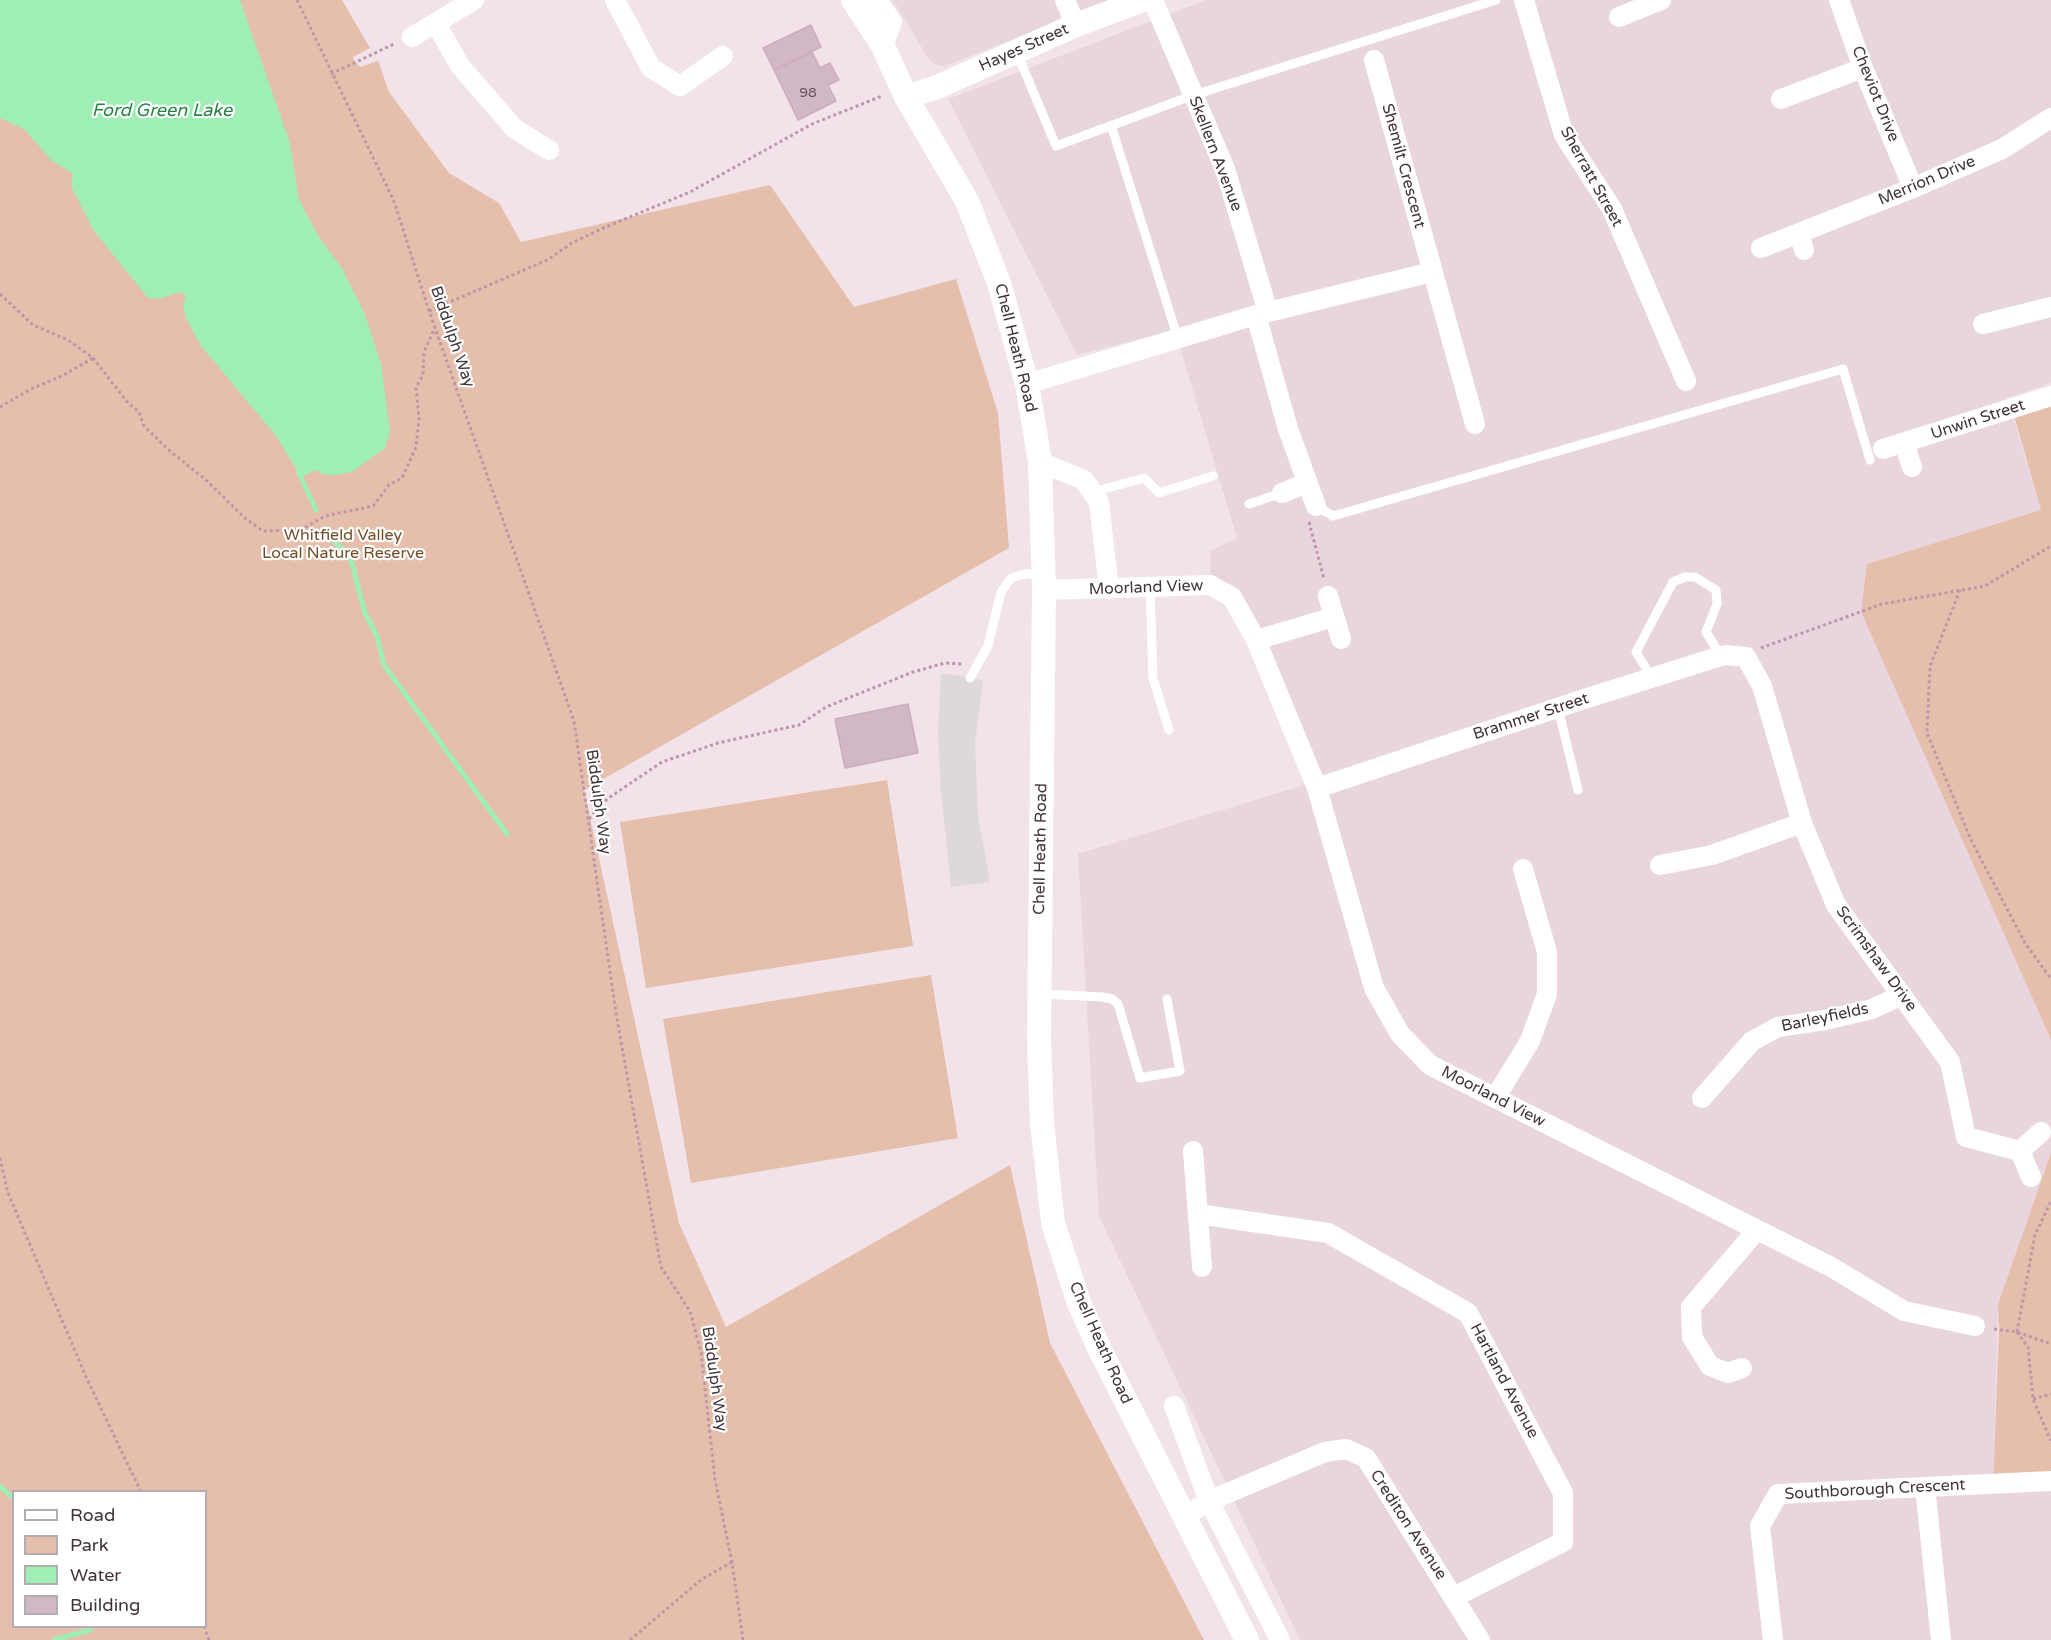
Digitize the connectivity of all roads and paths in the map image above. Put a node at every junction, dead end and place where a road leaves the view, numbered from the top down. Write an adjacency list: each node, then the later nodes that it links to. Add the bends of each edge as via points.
1 (297, 0): 22 (path, Biddulph Way)
2 (474, 0): 14 (street)
3 (615, 0): 19 (street, via 651,68 680,86)
4 (853, 0): 17 (street, Chell Heath Road)
5 (878, 0): 17 (street, via 892,22)
6 (1065, 0): 15 (street)
7 (1143, 0): 15 (street, Hayes Street)
8 (1153, 0): 24 (street, Skellern Avenue)
9 (1496, 0): 24 (lane)
10 (1524, 0): 40 (street, Sherratt Street, via 1564,135 1612,209)
11 (1661, 0): 13 (street)
12 (1839, 0): 21 (street, Cheviot Drive)
13 (1619, 18)
14 (436, 23): 16 (street); 28 (street, via 460,66 515,129)
15 (1076, 25): 18 (street, Hayes Street)
16 (412, 37): 22 (path)
17 (883, 46): 23 (street, Chell Heath Road)
18 (1017, 53): 23 (street, Hayes Street, via 935,88); 27 (lane, via 1056,146)
19 (723, 56)
20 (1374, 60): 31 (street, Shemilt Crescent)
21 (1863, 68): 25 (street); 29 (street, Cheviot Drive)
22 (331, 74): 34 (path, Biddulph Way, via 394,201)
23 (904, 93): 34 (path, via 812,124 690,192 601,229 547,260); 41 (street, Chell Heath Road, via 967,201 999,283)
24 (1194, 95): 27 (lane); 35 (street, Skellern Avenue, via 1225,170)
25 (1781, 99)
26 (2051, 118): 29 (street, Merrion Drive, via 2002,149)
27 (1111, 125): 38 (lane)
28 (549, 150)
29 (1913, 188): 30 (street, Merrion Drive, via 1801,242)
30 (1761, 248)
31 (1432, 272): 35 (street); 44 (street, Shemilt Crescent)
32 (0, 294): 39 (path, via 33,325 68,340)
33 (2051, 308): 36 (street)
34 (429, 311): 37 (path, Biddulph Way)
35 (1262, 314): 38 (street); 50 (street, Skellern Avenue, via 1288,429)
36 (1983, 324)
37 (435, 327): 39 (path, via 424,352 423,375 416,388 420,419 416,447 402,478 389,485 373,506 325,516 301,530 263,531 246,519 144,426 139,412); 72 (path, Biddulph Way, via 574,721)
38 (1178, 339): 41 (street)
39 (93, 358): 43 (path)
40 (1686, 381)
41 (1027, 384): 47 (street, Chell Heath Road)
42 (2051, 396): 45 (street, Unwin Street)
43 (0, 407)
44 (1475, 424)
45 (1904, 443): 46 (street, Unwin Street); 48 (street)
46 (1876, 454): 54 (lane, via 1843,369 1333,516)
47 (1040, 462): 51 (street, via 1084,480); 56 (street, Chell Heath Road)
48 (1912, 467)
49 (1213, 476): 51 (lane, via 1159,493 1144,478)
50 (1307, 483): 52 (street); 54 (street, Skellern Avenue)
51 (1092, 492): 58 (street, via 1099,502)
52 (1282, 493): 53 (lane)
53 (1249, 504)
54 (1316, 506): 60 (path, via 1308,518)
55 (2051, 546): 59 (path, via 1985,585)
56 (1043, 582): 58 (street, Moorland View); 65 (lane, via 1025,574 1011,578 1001,592 988,646); 77 (street, Chell Heath Road)
57 (1150, 588): 58 (street, Moorland View); 63 (street, Moorland View, via 1210,585 1232,597); 69 (lane, via 1153,678)
58 (1109, 589)
59 (1960, 590): 64 (path, via 1882,604); 76 (path, via 1930,666 1927,733 1971,840 2025,943)
60 (1328, 596): 61 (street)
61 (1334, 617): 62 (street); 63 (street)
62 (1341, 639)
63 (1256, 640): 70 (street, Moorland View)
64 (1735, 656): 67 (street, Brammer Street); 67 (lane, via 1706,632 1717,604 1716,590 1695,577 1685,577 1673,582 1636,652); 73 (street, Scrimshaw Drive, via 1762,686)
65 (976, 664): 66 (lane); 72 (path, via 945,663 913,672 826,706 800,725 682,754 634,779)
66 (970, 678)
67 (1652, 678): 68 (street, Brammer Street)
68 (1558, 708): 70 (street, Brammer Street); 71 (lane)
69 (1169, 730)
70 (1317, 788): 80 (street, Moorland View, via 1374,988 1400,1034 1430,1065)
71 (1578, 790)
72 (588, 819): 104 (path, Biddulph Way, via 616,1013 661,1267 690,1311 701,1352 715,1480)
73 (1802, 823): 74 (street, via 1712,855); 78 (street, Scrimshaw Drive, via 1836,905)
74 (1660, 865)
75 (1523, 869): 80 (street, via 1547,952 1546,994 1530,1041)
76 (2051, 979)
77 (1039, 994): 79 (lane, via 1112,999 1118,1004 1140,1078 1180,1071); 103 (street, Chell Heath Road, via 1042,1123 1053,1223 1079,1303)
78 (1902, 995): 81 (street, Barleyfields, via 1872,1009 1778,1027 1752,1041); 84 (street, Scrimshaw Drive, via 1950,1062 1966,1137)
79 (1167, 999)
80 (1496, 1098): 89 (street, Moorland View)
81 (1702, 1098)
82 (2041, 1132): 84 (street)
83 (1193, 1151): 88 (street)
84 (2020, 1151): 86 (street)
85 (0, 1158): 101 (path, via 8,1193)
86 (2031, 1176)
87 (2051, 1201): 92 (path, via 2035,1235)
88 (1198, 1214): 90 (street); 105 (street, Hartland Avenue, via 1328,1233 1468,1313 1563,1493 1563,1542)
89 (1757, 1230): 91 (street, Moorland View, via 1833,1268 1904,1311); 94 (street, via 1691,1307 1692,1337 1710,1366 1728,1373)
90 (1202, 1268)
91 (1975, 1326): 92 (path)
92 (2017, 1332): 93 (path); 96 (path, via 2028,1347)
93 (2051, 1344)
94 (1742, 1368)
95 (2051, 1394): 96 (path)
96 (2033, 1399): 98 (path)
97 (1174, 1406): 102 (street)
98 (2051, 1441)
99 (2051, 1481): 100 (street, Southborough Crescent)
100 (1925, 1487): 111 (street, Southborough Crescent, via 1778,1494 1760,1526); 112 (street)
101 (141, 1490)
102 (1209, 1501): 103 (street, Crediton Avenue); 105 (street, Crediton Avenue, via 1325,1452 1346,1449 1366,1458); 109 (street)
103 (1183, 1517): 108 (street, Chell Heath Road)
104 (732, 1562): 106 (path, via 702,1579); 107 (path, Biddulph Way)
105 (1454, 1597): 110 (street, Crediton Avenue)
106 (630, 1640)
107 (743, 1640)
108 (1247, 1640)
109 (1280, 1640)
110 (1480, 1640)
111 (1773, 1640)
112 (1941, 1640)

